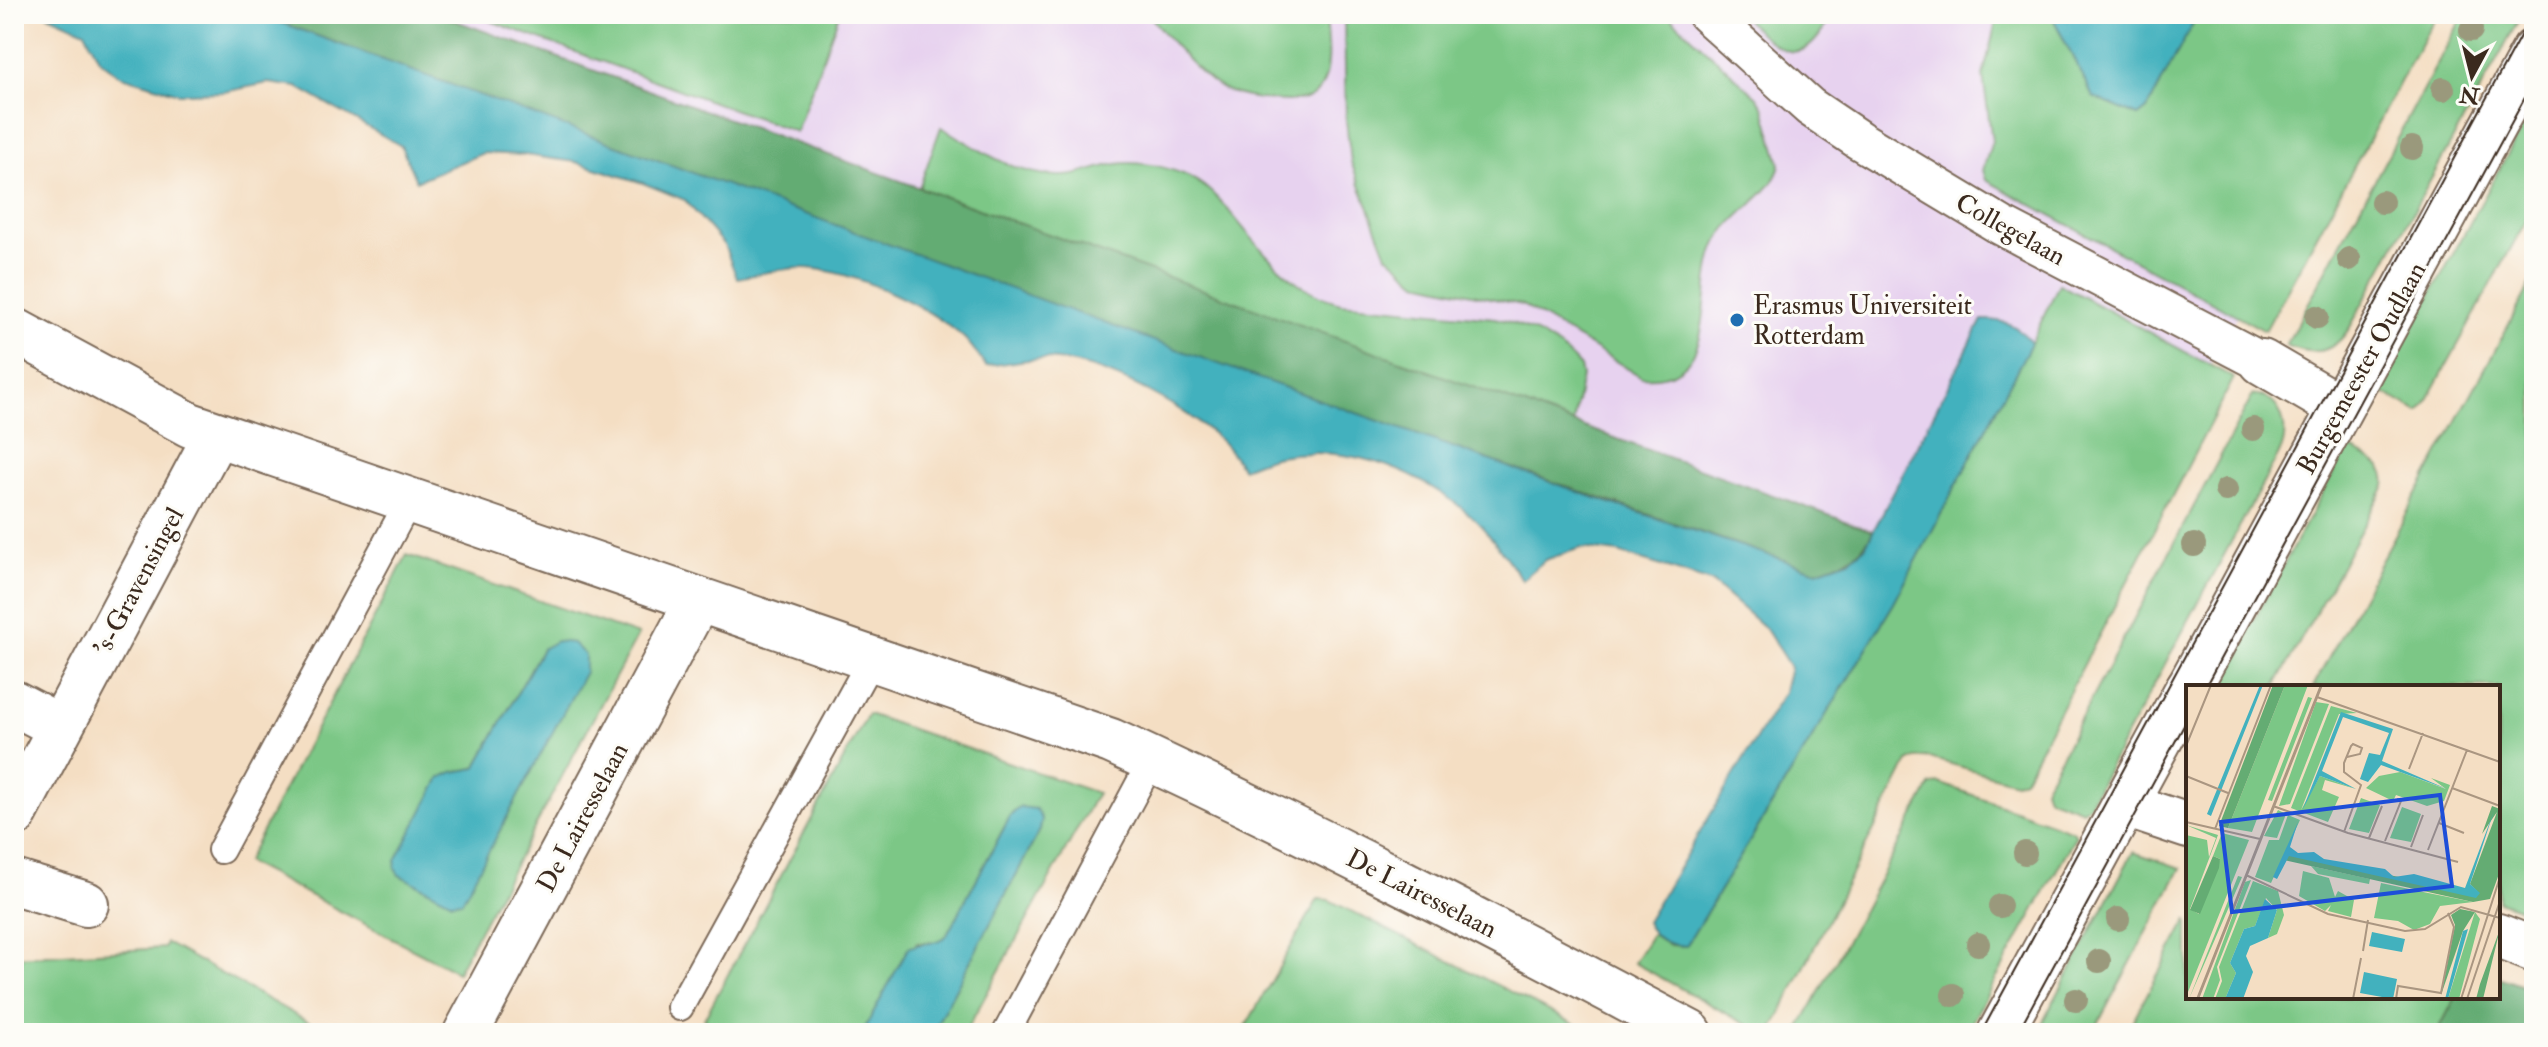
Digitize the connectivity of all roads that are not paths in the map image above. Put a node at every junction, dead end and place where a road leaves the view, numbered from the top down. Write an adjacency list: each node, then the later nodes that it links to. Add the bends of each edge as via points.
1 (1707, 14): 4 (street, Collegelaan, via 1810,107 1859,140 2002,226)
2 (2534, 51): 5 (street, Burgemeester Oudlaan)
3 (14, 330): 6 (street, De Lairesselaan)
4 (2262, 362): 5 (street, Collegelaan)
5 (2339, 407): 10 (street, Burgemeester Oudlaan)
6 (216, 435): 7 (street, De Lairesselaan); 13 (street, 's-Gravensingel)
7 (409, 501): 8 (street, De Lairesselaan); 18 (lane)
8 (698, 600): 9 (street, De Lairesselaan); 24 (street, De Lairesselaan)
9 (871, 660): 14 (street, De Lairesselaan, via 1111,741); 23 (lane)
10 (2190, 685)
11 (2186, 692): 15 (street, Burgemeester Oudlaan)
12 (14, 703): 13 (street)
13 (60, 727): 16 (street, 's-Gravensingel)
14 (1152, 760): 25 (lane); 26 (street, De Lairesselaan, via 1505,934)
15 (2125, 805): 17 (street); 27 (street, Burgemeester Oudlaan)
16 (14, 815)
17 (2186, 825)
18 (221, 850)
19 (14, 882): 20 (street)
20 (86, 904)
21 (2500, 937): 22 (street)
22 (2534, 950)
23 (680, 1007)
24 (466, 1033)
25 (1006, 1033)
26 (1690, 1033)
27 (2000, 1033)

